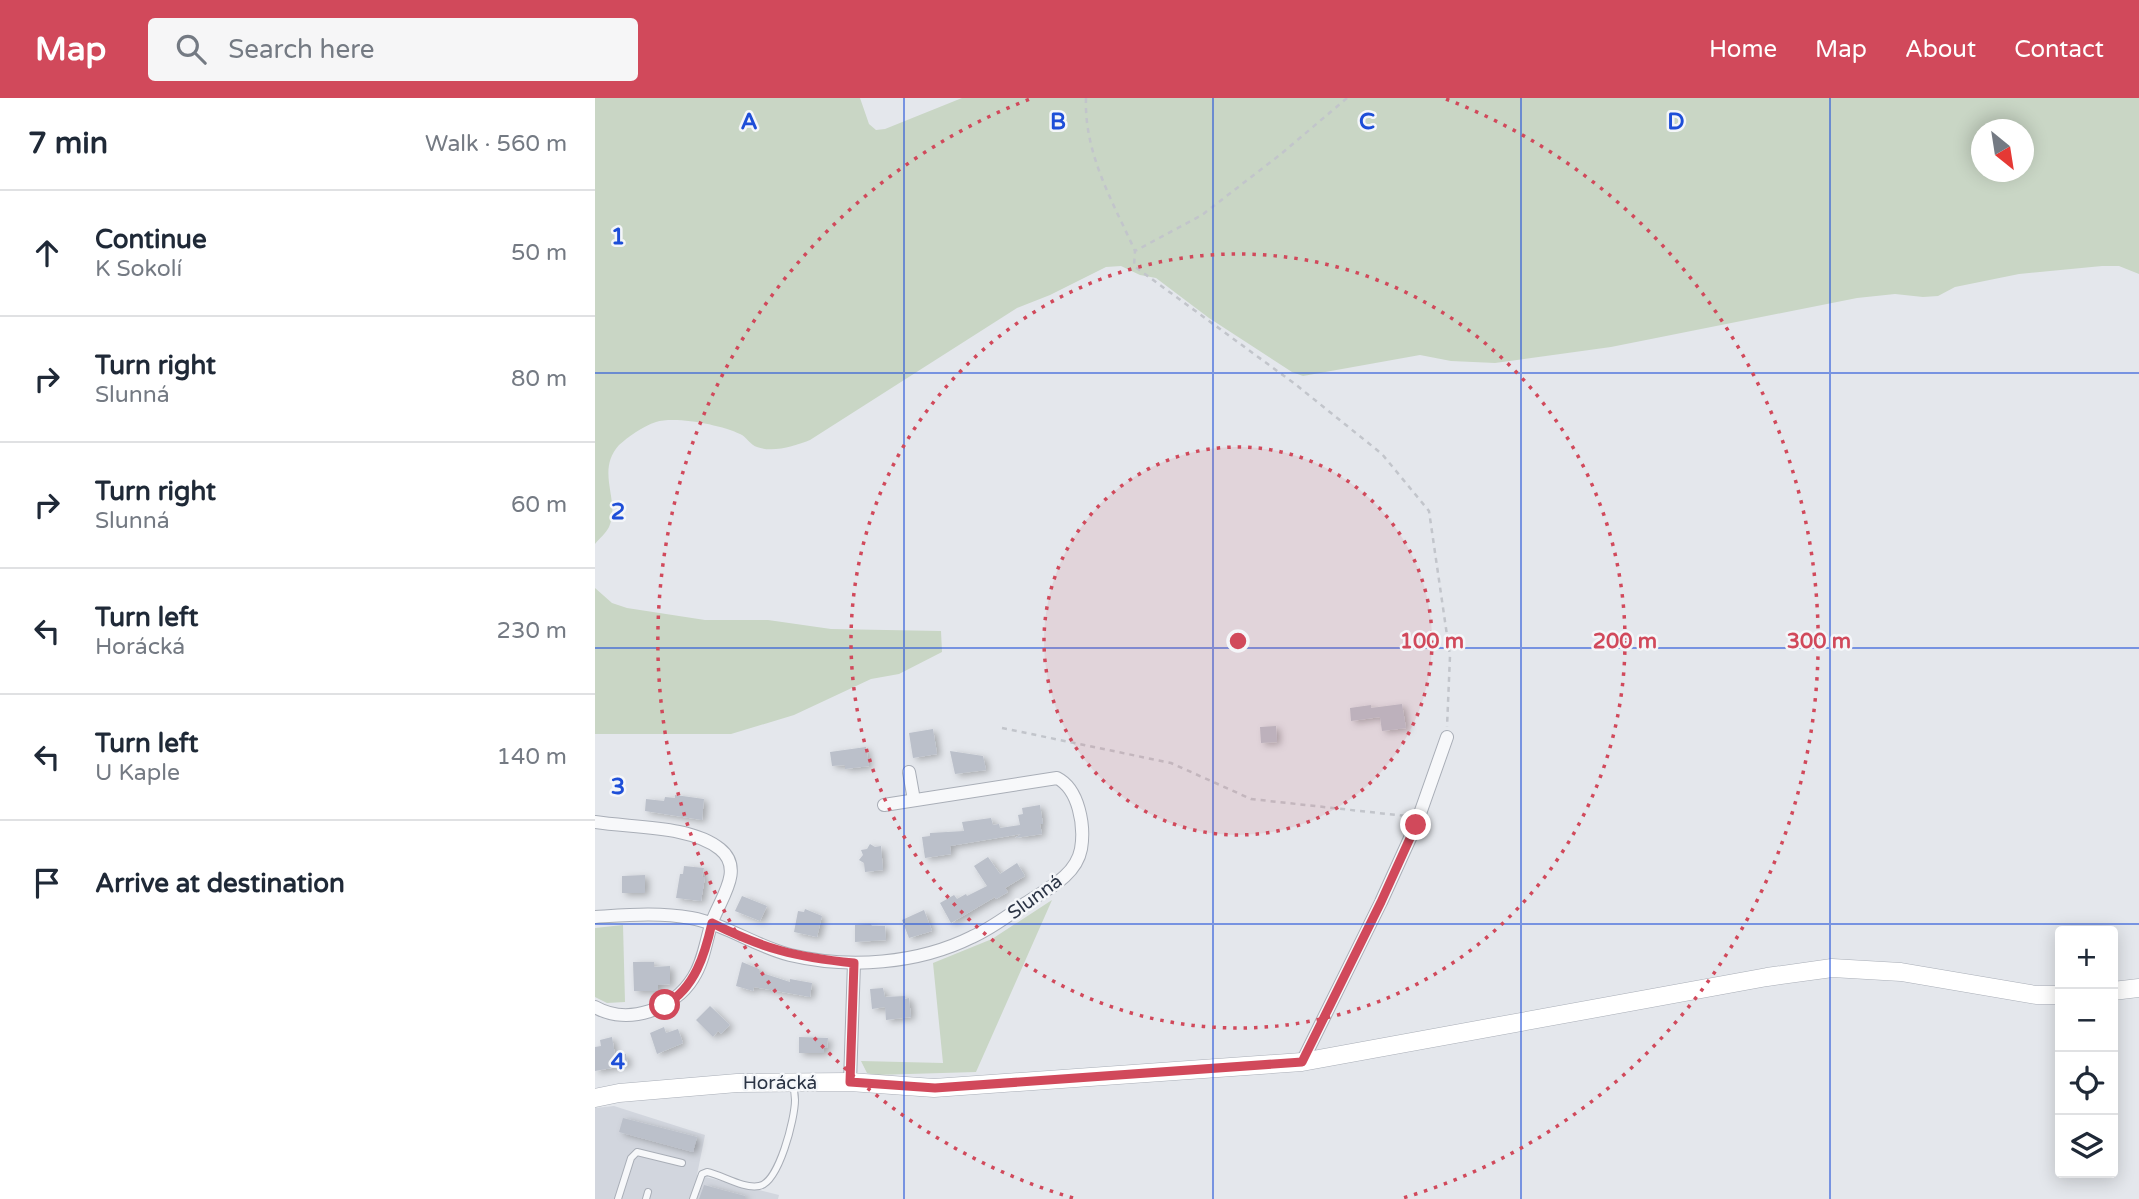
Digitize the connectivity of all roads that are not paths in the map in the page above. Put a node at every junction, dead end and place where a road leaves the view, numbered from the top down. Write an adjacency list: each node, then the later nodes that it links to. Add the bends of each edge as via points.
1 (1447, 737): 13 (street, via 1416,825)
2 (909, 772): 3 (street)
3 (914, 800): 4 (street, Slunná); 8 (street, Slunná, via 1057,778 1077,800 1082,841 1079,858 1055,884 973,937 925,955)
4 (884, 805)
5 (595, 822): 7 (street, via 694,835 719,848 731,869 729,888)
6 (595, 917): 7 (street, Slunná, via 641,914)
7 (712, 923): 8 (street, Slunná, via 790,955); 12 (street, via 694,976 673,1001 627,1015)
8 (854, 963): 15 (street)
9 (2139, 988): 10 (street)
10 (2118, 990)
11 (2055, 995): 13 (street, Horácká, via 1901,972 1832,968)
12 (595, 1007)
13 (1302, 1062): 15 (street, Horácká, via 935,1088)
14 (792, 1082): 15 (street, Horácká); 16 (street, Horácká); 19 (lane, via 794,1109 771,1179 756,1187 703,1173)
15 (850, 1082)
16 (595, 1098)
17 (682, 1163): 18 (lane, via 637,1152)
18 (618, 1199)
19 (693, 1199)

